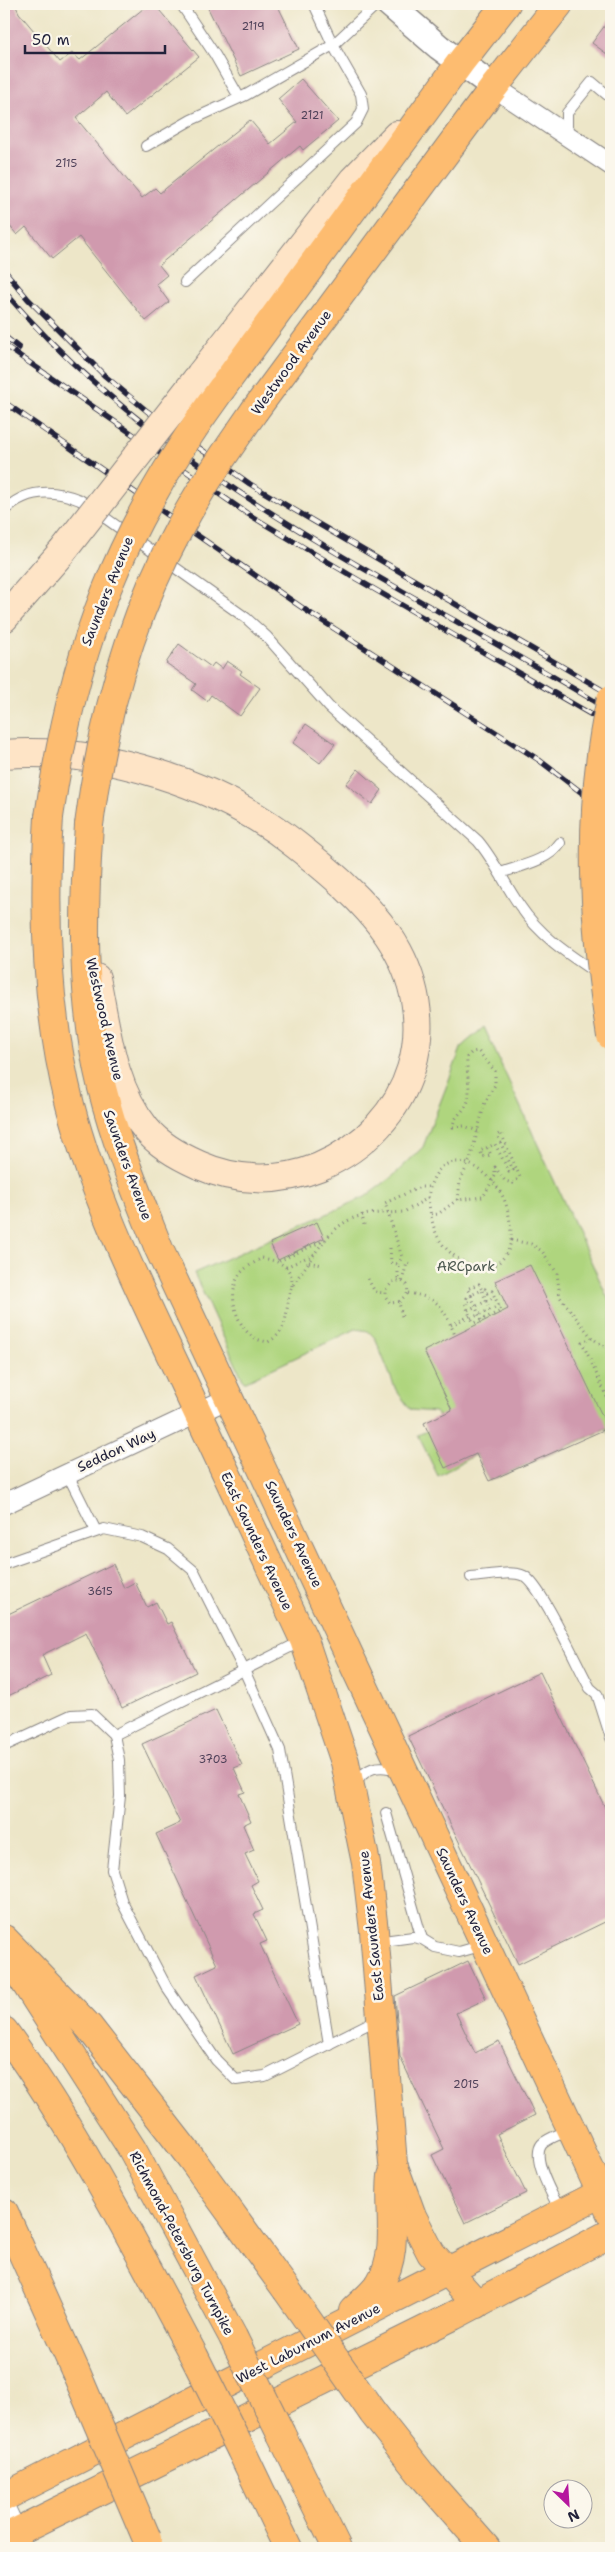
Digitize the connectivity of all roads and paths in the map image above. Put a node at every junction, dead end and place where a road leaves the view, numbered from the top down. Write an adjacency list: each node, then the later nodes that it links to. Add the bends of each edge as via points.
1 (182, 4): 10 (lane)
2 (314, 4): 7 (lane)
3 (377, 4): 7 (lane)
4 (389, 4): 8 (street)
5 (506, 4): 8 (main road)
6 (559, 4): 9 (main road, Westwood Avenue)
7 (333, 45): 10 (lane); 15 (lane, via 361,94 363,109 356,123)
8 (460, 63): 9 (street); 16 (main road)
9 (494, 87): 12 (street); 22 (main road, Westwood Avenue, bridge, via 255,410 180,528 138,620 110,708 95,778)
10 (239, 97): 13 (lane)
11 (611, 98): 12 (lane, via 592,82 567,113)
12 (567, 138): 14 (street)
13 (146, 146)
14 (611, 166)
15 (185, 282)
16 (211, 382): 18 (main road, bridge); 21 (main road, Saunders Avenue, bridge, via 194,427 156,486 112,573 88,637 69,702)
17 (4, 511): 24 (lane, via 22,498 41,492 80,500 246,618 329,707 478,841)
18 (4, 618)
19 (611, 699): 27 (main road, bridge, via 601,761 594,862 600,966)
20 (4, 754): 25 (main road, Westwood Avenue, via 77,757 164,775 262,822 337,879 388,934 408,974 416,1013 416,1042 413,1062 398,1102 361,1144 306,1173 247,1179 223,1174 183,1158 148,1132 122,1090 112,1059)
21 (49, 817): 74 (main road, East Saunders Avenue, via 45,882 47,968 56,1038 70,1104 104,1210)
22 (90, 825): 25 (main road, Saunders Avenue)
23 (560, 843): 24 (lane, via 537,861)
24 (500, 873): 26 (lane, via 539,930)
25 (86, 927): 72 (main road, Saunders Avenue, via 93,1042 110,1120 159,1249)
26 (611, 982)
27 (611, 1037)
28 (478, 1131): 28 (path, via 484,1102 495,1085 496,1077 488,1060 478,1051 467,1057 468,1100 453,1122 453,1127 464,1126); 30 (path)
29 (488, 1148): 31 (path, via 495,1144 509,1172 513,1170 496,1135 501,1133 520,1177 513,1183 505,1181 494,1166)
30 (468, 1163): 31 (path); 32 (path, via 454,1161 439,1167); 34 (path, via 460,1181)
31 (492, 1181): 34 (path, via 483,1197); 40 (path, via 503,1197 509,1215)
32 (429, 1187): 33 (path); 35 (path, via 420,1187 385,1203)
33 (428, 1198): 35 (path, via 404,1212); 37 (path)
34 (458, 1200): 37 (path, via 438,1214)
35 (388, 1213): 36 (path); 45 (path, via 400,1245 402,1257)
36 (362, 1214): 38 (path); 39 (path, via 339,1225)
37 (431, 1215): 40 (path, via 439,1239 458,1259 473,1267 490,1268 501,1262)
38 (364, 1225)
39 (326, 1239): 42 (path); 43 (path)
40 (511, 1240): 70 (path, via 531,1244 542,1251 557,1273 560,1297)
41 (390, 1248): 45 (path, via 391,1263)
42 (315, 1253): 44 (path); 48 (path)
43 (279, 1261): 48 (path); 51 (path, via 262,1258 244,1269 238,1277 232,1296 242,1327 254,1338 268,1342 278,1337 285,1321)
44 (309, 1262): 47 (path); 51 (path)
45 (398, 1264): 50 (path)
46 (411, 1264): 50 (path, via 407,1263)
47 (322, 1265)
48 (286, 1267): 51 (path, via 293,1278)
49 (368, 1279): 53 (path, via 376,1292)
50 (400, 1281): 53 (path, via 394,1281); 54 (path, via 408,1285)
51 (292, 1286)
52 (482, 1290): 55 (path); 55 (path, via 479,1284 467,1289); 56 (path, via 492,1291); 57 (path)
53 (385, 1293): 58 (path, via 390,1303)
54 (408, 1293): 58 (path); 68 (path, via 434,1299)
55 (470, 1295): 59 (path); 61 (path, via 466,1298 469,1302 465,1304)
56 (495, 1298): 57 (path); 60 (path)
57 (487, 1301): 59 (path); 62 (path)
58 (399, 1302): 65 (path)
59 (476, 1306): 61 (path); 63 (path)
60 (498, 1306): 62 (path); 64 (path, via 501,1311)
61 (468, 1310): 66 (path)
62 (490, 1310): 63 (path); 64 (path)
63 (480, 1314): 66 (path); 67 (path)
64 (492, 1314): 67 (path)
65 (402, 1317)
66 (471, 1317): 67 (path, via 474,1323); 68 (path)
67 (481, 1320)
68 (451, 1325): 69 (path)
69 (456, 1335)
70 (592, 1338): 71 (path); 73 (path, via 582,1342)
71 (611, 1350)
72 (230, 1398): 74 (street, Seddon Way); 85 (main road, Saunders Avenue)
73 (611, 1406)
74 (198, 1413): 75 (street, Seddon Way); 80 (main road, East Saunders Avenue)
75 (67, 1473): 76 (street, Seddon Way); 77 (lane)
76 (4, 1504)
77 (96, 1532): 78 (lane); 81 (lane, via 104,1528 142,1536 168,1549 194,1571)
78 (4, 1564)
79 (471, 1577): 83 (lane, via 523,1575 531,1580 586,1680 597,1694)
80 (304, 1640): 81 (lane); 86 (main road, East Saunders Avenue)
81 (244, 1670): 82 (lane); 95 (lane, via 280,1750)
82 (114, 1735): 84 (lane, via 92,1714 70,1714); 95 (lane, via 119,1760 120,1796 112,1870 122,1902 167,1988 216,2060 236,2080 265,2076)
83 (611, 1738)
84 (4, 1746)
85 (404, 1772): 86 (lane, via 372,1767 360,1776); 91 (main road, Saunders Avenue)
86 (352, 1789): 90 (main road, East Saunders Avenue, via 366,1863)
87 (386, 1813): 89 (lane)
88 (4, 1939): 111 (main road, bridge, via 88,2026 191,2158 372,2413)
89 (422, 1939): 90 (lane, via 414,1937); 91 (lane, via 435,1947 459,1952)
90 (375, 1942): 93 (main road, East Saunders Avenue)
91 (485, 1944): 96 (main road, Saunders Avenue)
92 (4, 1951): 110 (main road, Richmond-Petersburg Turnpike, bridge, via 132,2149 233,2337)
93 (381, 2018): 95 (lane); 97 (main road, East Saunders Avenue)
94 (4, 2031): 109 (main road, bridge, via 30,2067 109,2196 194,2356)
95 (329, 2044)
96 (571, 2129): 98 (main road, Saunders Avenue); 100 (lane, via 543,2143 538,2152 539,2165)
97 (393, 2164): 102 (main road, East Saunders Avenue, via 406,2201 431,2253); 104 (main road, via 389,2200 390,2261 373,2292)
98 (608, 2198): 100 (main road, West Laburnum Avenue)
99 (4, 2212): 108 (main road, bridge)
100 (561, 2213): 102 (main road, West Laburnum Avenue)
101 (611, 2232): 103 (main road)
102 (447, 2271): 103 (main road, East Saunders Avenue); 104 (main road, West Laburnum Avenue)
103 (477, 2304): 107 (main road)
104 (331, 2331): 105 (main road, West Laburnum Avenue)
105 (4, 2498)
106 (4, 2506): 107 (street)
107 (10, 2535)
108 (150, 2544)
109 (288, 2548)
110 (337, 2548)
111 (486, 2548)

